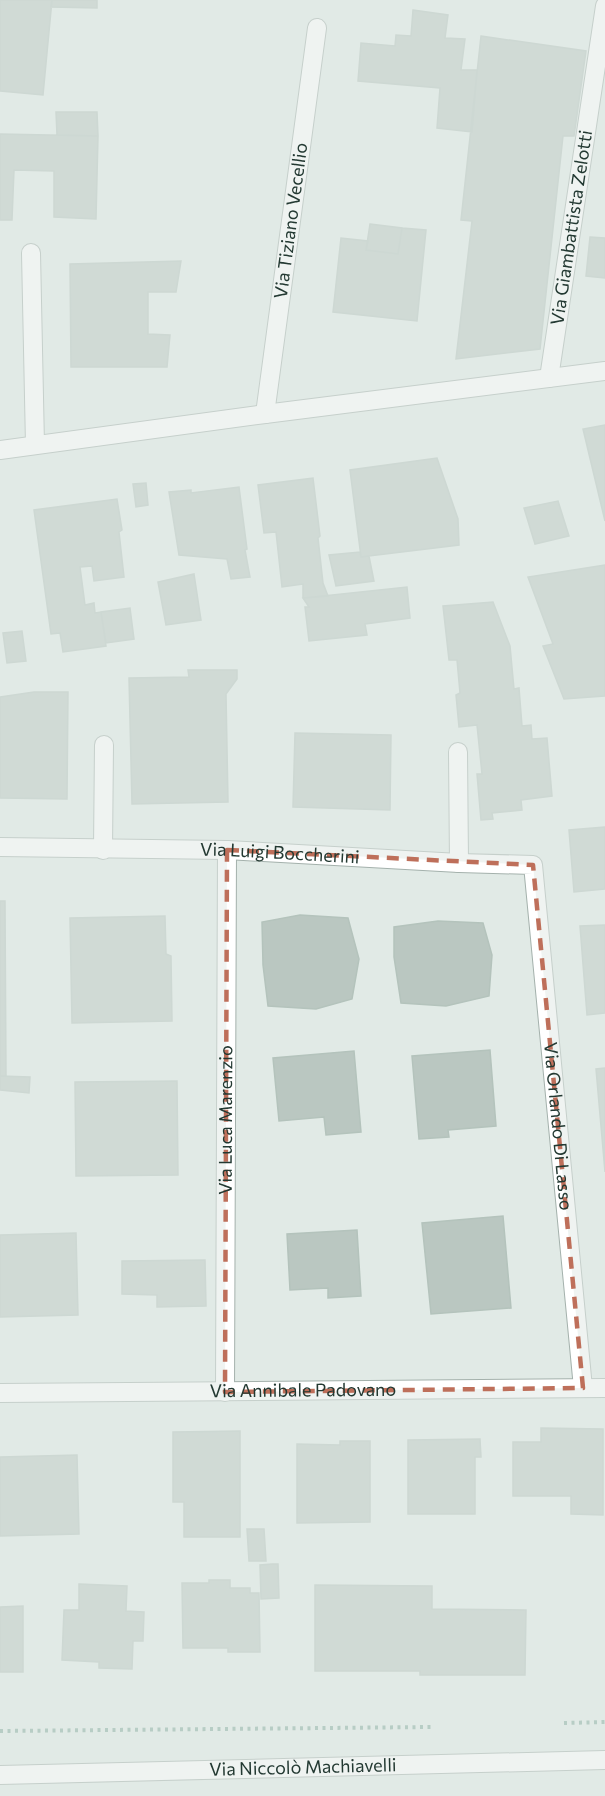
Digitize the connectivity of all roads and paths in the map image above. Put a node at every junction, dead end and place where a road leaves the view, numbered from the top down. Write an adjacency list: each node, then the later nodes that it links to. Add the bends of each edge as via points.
1 (605, 6): 5 (street, Via Giambattista Zelotti)
2 (316, 28): 6 (street, Via Tiziano Vecellio)
3 (31, 253): 7 (street)
4 (605, 371): 5 (street)
5 (549, 378): 6 (street)
6 (265, 414): 7 (street)
7 (35, 445): 8 (street)
8 (0, 450)
9 (104, 745): 12 (street)
10 (458, 752): 14 (street)
11 (0, 847): 12 (street, Via Luigi Boccherini)
12 (103, 850): 13 (street, Via Luigi Boccherini)
13 (227, 850): 14 (street, Via Luigi Boccherini); 18 (street, Via Luca Marenzio)
14 (459, 863): 15 (street, Via Luigi Boccherini)
15 (533, 865): 16 (street, Via Orlando Di Lasso)
16 (583, 1388): 17 (street, Via Annibale Padovano); 18 (street, Via Annibale Padovano)
17 (605, 1388)
18 (225, 1392): 19 (street, Via Annibale Padovano)
19 (0, 1393)
20 (605, 1722): 21 (path)
21 (558, 1724)
22 (443, 1727): 23 (path)
23 (0, 1731)
24 (605, 1760): 25 (street, Via Niccolò Machiavelli)
25 (0, 1775)

